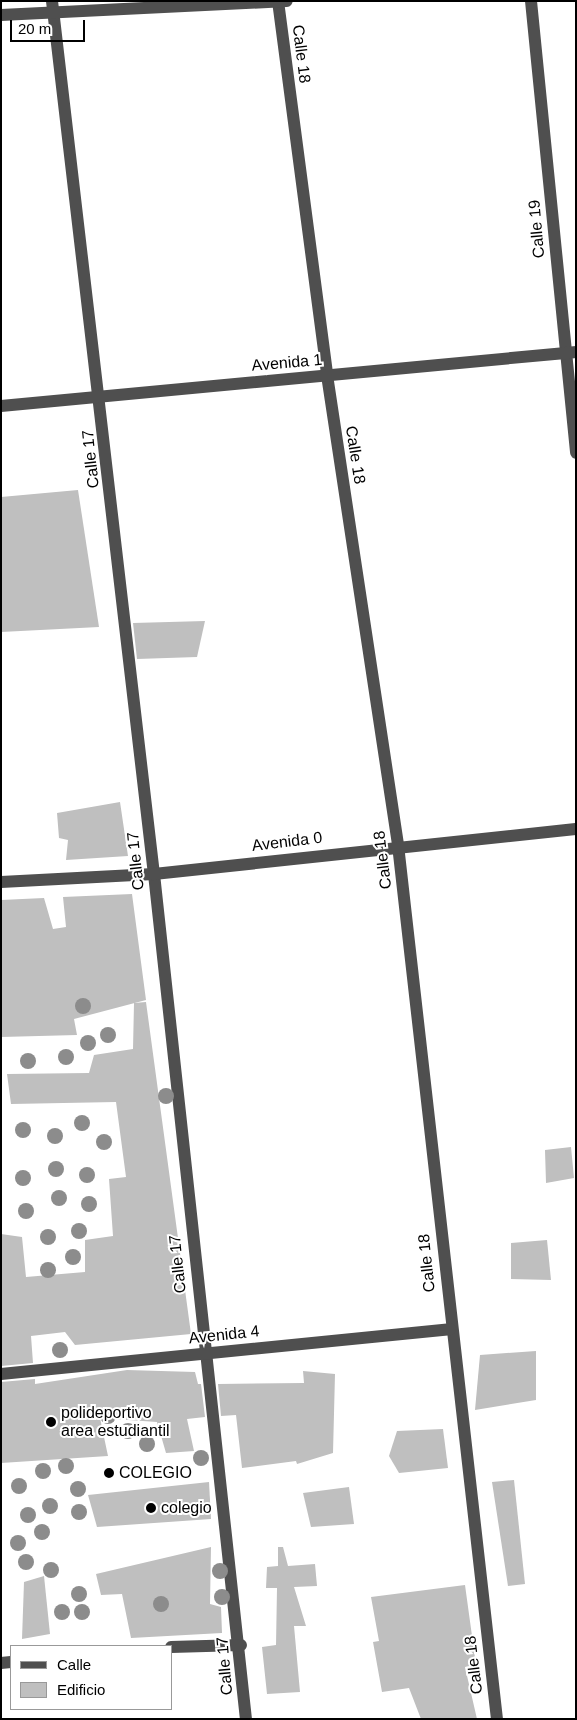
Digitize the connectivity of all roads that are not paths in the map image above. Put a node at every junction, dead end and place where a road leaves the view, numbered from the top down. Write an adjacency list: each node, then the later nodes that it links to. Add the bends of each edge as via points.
1 (531, 1): 5 (street, Calle 19)
2 (281, 2): 3 (street); 6 (street, Calle 18)
3 (53, 6): 4 (street); 7 (street, Calle 17)
4 (1, 16)
5 (570, 352): 6 (street, Avenida 1); 9 (street, Calle 19)
6 (327, 376): 7 (street, Avenida 1); 11 (street, Calle 18)
7 (100, 397): 8 (street, Avenida 1); 12 (street, Calle 17)
8 (1, 406)
9 (576, 453)
10 (576, 829): 11 (street, Avenida 0)
11 (398, 845): 12 (street, Avenida 0); 14 (street, Calle 18)
12 (154, 874): 13 (street, Avenida 0); 15 (street, Calle 17)
13 (1, 882)
14 (450, 1329): 15 (street, Avenida 4); 20 (street, Calle 18)
15 (204, 1354): 16 (street, Avenida 4); 17 (street, Calle 17)
16 (1, 1374)
17 (241, 1645): 18 (street); 19 (street, Calle 17)
18 (172, 1647)
19 (246, 1719)
20 (497, 1719)

